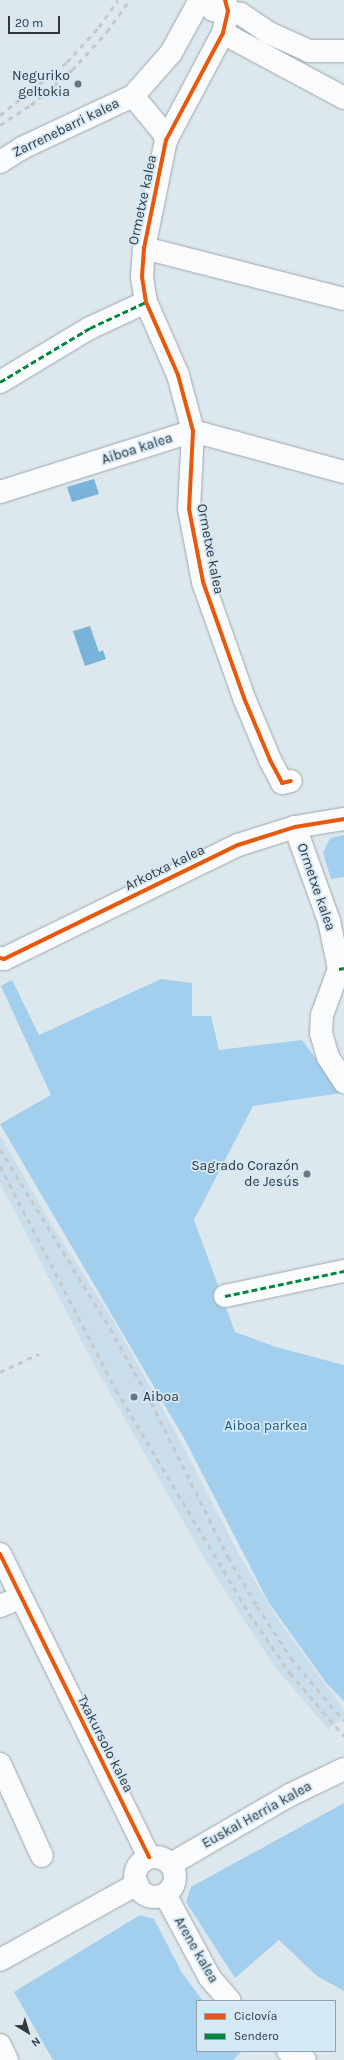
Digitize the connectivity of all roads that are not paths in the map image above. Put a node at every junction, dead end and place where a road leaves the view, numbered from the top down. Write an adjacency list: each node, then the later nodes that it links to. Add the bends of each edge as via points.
1 (199, 3): 2 (street); 5 (street, via 171,53)
2 (226, 5): 3 (street, Ormetxe kalea); 4 (street, via 269,33 309,51)
3 (223, 33): 6 (street); 7 (street, Ormetxe kalea)
4 (344, 51)
5 (133, 96): 8 (street); 10 (street, Zarrenebarri kalea, via 22,148)
6 (344, 98)
7 (181, 115): 8 (street, via 170,122); 9 (street, Ormetxe kalea)
8 (153, 120): 9 (street)
9 (166, 140): 11 (street, Ormetxe kalea)
10 (0, 162)
11 (144, 248): 12 (street); 13 (street, Ormetxe kalea, via 142,277)
12 (344, 299)
13 (146, 302): 14 (street, via 90,328); 15 (street, Ormetxe kalea, via 178,375)
14 (0, 382)
15 (193, 431): 16 (street); 17 (street, Aiboa kalea); 18 (street, Ormetxe kalea, via 189,509 203,582 244,698 270,760 282,782)
16 (344, 472)
17 (0, 492)
18 (291, 781)
19 (344, 819): 20 (street, Arkotxa kalea)
20 (295, 826): 21 (street, Arkotxa kalea, via 238,845); 22 (street, Ormetxe kalea, via 329,921)
21 (2, 959)
22 (342, 969): 23 (street, Ormetxe kalea, via 322,1015 321,1033 328,1057)
23 (344, 1082)
24 (344, 1271): 25 (street)
25 (225, 1296)
26 (0, 1554): 27 (street, Txakursolo kalea)
27 (20, 1598): 28 (street); 32 (street, Txakursolo kalea)
28 (0, 1606)
29 (0, 1764): 31 (street)
30 (344, 1769): 33 (street, Euskal Herria kalea, via 290,1795)
31 (42, 1856)
32 (149, 1857): 33 (street, via 162,1858); 34 (street, via 143,1860 136,1871)
33 (171, 1864): 35 (street, via 175,1879)
34 (136, 1884): 35 (street, via 145,1894); 36 (street)
35 (166, 1896): 37 (street, Arene kalea, via 210,1978)
36 (0, 1960)
37 (229, 2000)
38 (0, 2045): 40 (street)
39 (290, 2052): 41 (street)
40 (7, 2060)
41 (305, 2060)

